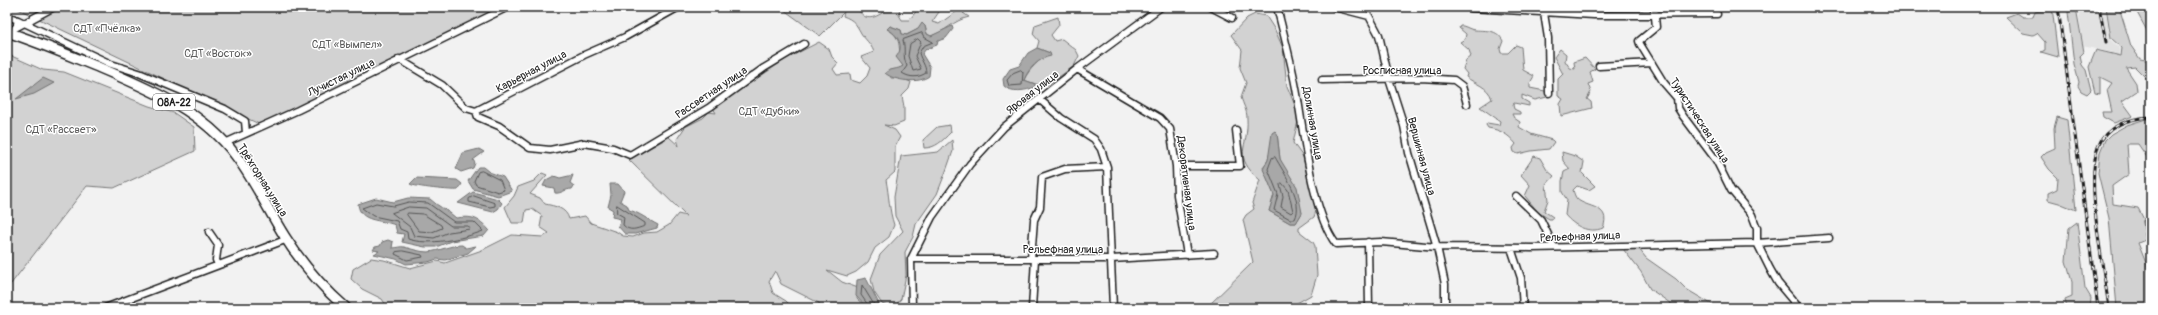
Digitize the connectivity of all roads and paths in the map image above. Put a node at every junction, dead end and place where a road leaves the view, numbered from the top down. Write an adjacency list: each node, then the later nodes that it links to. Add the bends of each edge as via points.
1 (54, 7): 15 (street)
2 (508, 7): 18 (street, Лучистая улица)
3 (679, 7): 27 (street, Карьерная улица, via 625,37 584,55)
4 (1161, 7): 21 (street, Яровая улица)
5 (1211, 7): 14 (street)
6 (1277, 7): 37 (street, Долинная улица, via 1322,217)
7 (1334, 7): 22 (street, Вершинная улица, via 1365,14 1371,20 1379,35)
8 (1654, 7): 11 (street)
9 (1471, 8): 10 (street)
10 (1543, 10): 11 (street, via 1594,15); 24 (street, via 1548,38)
11 (1656, 14): 12 (street); 19 (street, Туристическая улица, via 1656,27 1639,42)
12 (1717, 14)
13 (7, 16): 15 (street)
14 (1232, 18)
15 (21, 22): 16 (street); 29 (street, via 111,64 225,109 245,121)
16 (9, 31): 30 (highway, Трёхгорная улица / 08А-22, via 162,96 201,119)
17 (804, 44): 27 (street, Рассветная улица, via 764,68 710,107 630,155 613,148 584,143 550,150 530,148 499,126 478,117)
18 (400, 59): 27 (street, via 436,82 462,104); 29 (street, Лучистая улица)
19 (1652, 63): 20 (street); 39 (street, Туристическая улица, via 1677,98 1678,108 1683,116 1716,160 1730,190 1752,215 1757,228)
20 (1599, 66)
21 (1077, 69): 25 (street, Яровая улица); 31 (street, Декоративная улица, via 1166,122 1170,129)
22 (1389, 79): 23 (street, Росписная улица); 26 (street, Росписная улица, via 1457,81 1462,86); 40 (street, Вершинная улица)
23 (1322, 80)
24 (1549, 92)
25 (1039, 99): 32 (street, via 1068,124 1098,142); 45 (street, Яровая улица, via 1004,127 970,164 932,216)
26 (1467, 104)
27 (476, 111)
28 (1236, 130): 31 (street, via 1240,166)
29 (246, 133): 30 (street, Лучистая улица)
30 (225, 143): 36 (highway, Трёхгорная улица / 08А-22, via 246,171)
31 (1176, 166): 44 (street, Декоративная улица, via 1177,195)
32 (1107, 167): 46 (street, via 1079,168 1042,177 1041,201 1034,220); 47 (street)
33 (1516, 196): 41 (street, via 1541,220)
34 (209, 232): 48 (street, via 218,245)
35 (1829, 238): 39 (street, Рельефная улица)
36 (285, 240): 48 (street); 50 (highway, Трёхгорная улица / 08А-22, via 303,266 328,294)
37 (1332, 242): 38 (street, Рельефная улица)
38 (1368, 242): 40 (street, Рельефная улица); 54 (street)
39 (1757, 243): 41 (street, Рельефная улица); 57 (street, Туристическая улица, via 1778,283)
40 (1437, 247): 42 (street, Рельефная улица); 55 (street, Вершинная улица, via 1445,284)
41 (1554, 247): 42 (street, Рельефная улица)
42 (1510, 248): 56 (street, via 1521,278)
43 (1214, 253): 44 (street, Рельефная улица)
44 (1187, 255): 47 (street, Рельефная улица)
45 (911, 259): 46 (street, Рельефная улица); 51 (street)
46 (1033, 259): 47 (street, Рельефная улица); 52 (street)
47 (1111, 259): 53 (street)
48 (218, 265): 49 (street)
49 (105, 308)
50 (346, 308)
51 (912, 308)
52 (1032, 308)
53 (1113, 308)
54 (1370, 308)
55 (1445, 308)
56 (1523, 308)
57 (1799, 308)

